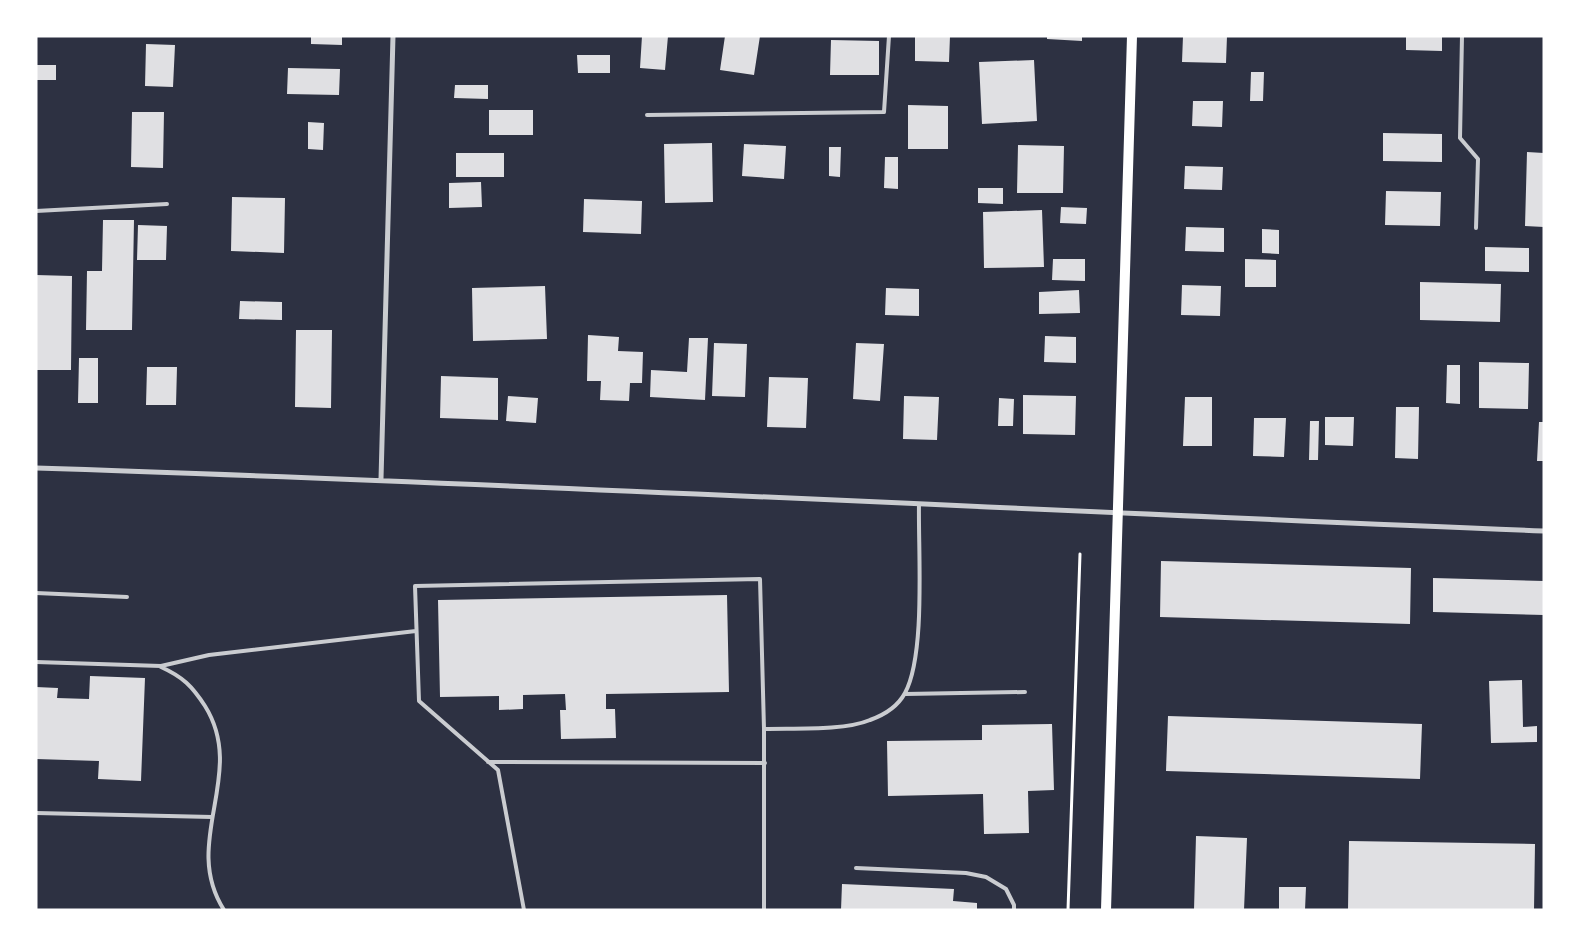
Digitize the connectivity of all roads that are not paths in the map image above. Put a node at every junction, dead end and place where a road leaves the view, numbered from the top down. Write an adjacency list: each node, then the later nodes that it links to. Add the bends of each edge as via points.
1 (393, 36): 10 (street)
2 (889, 36): 5 (lane, via 884,112)
3 (1132, 36): 12 (main road)
4 (1462, 36): 8 (lane, via 1460,138 1478,159)
5 (647, 115)
6 (167, 204): 7 (lane)
7 (36, 211)
8 (1476, 228)
9 (36, 468): 10 (street)
10 (381, 479): 11 (street)
11 (919, 504): 12 (street); 20 (lane, via 917,647)
12 (1118, 514): 13 (street); 31 (main road)
13 (1544, 531)
14 (36, 593): 15 (lane)
15 (127, 597)
16 (416, 631): 18 (lane, via 209,655); 21 (lane, via 415,586 760,579); 22 (lane, via 419,701)
17 (36, 662): 18 (lane)
18 (161, 666): 25 (lane, via 181,676 196,691 212,717 221,744 221,762)
19 (1025, 692): 20 (lane)
20 (905, 694): 21 (lane, via 886,713 853,725)
21 (764, 730): 23 (lane)
22 (488, 762): 23 (lane); 28 (lane, via 498,770)
23 (765, 763): 29 (lane)
24 (36, 813): 25 (lane)
25 (212, 817): 27 (lane, via 207,842 208,874)
26 (856, 868): 30 (lane, via 966,873 986,877 1006,889)
27 (224, 910)
28 (524, 910)
29 (764, 910)
30 (1014, 910)
31 (1106, 910)

